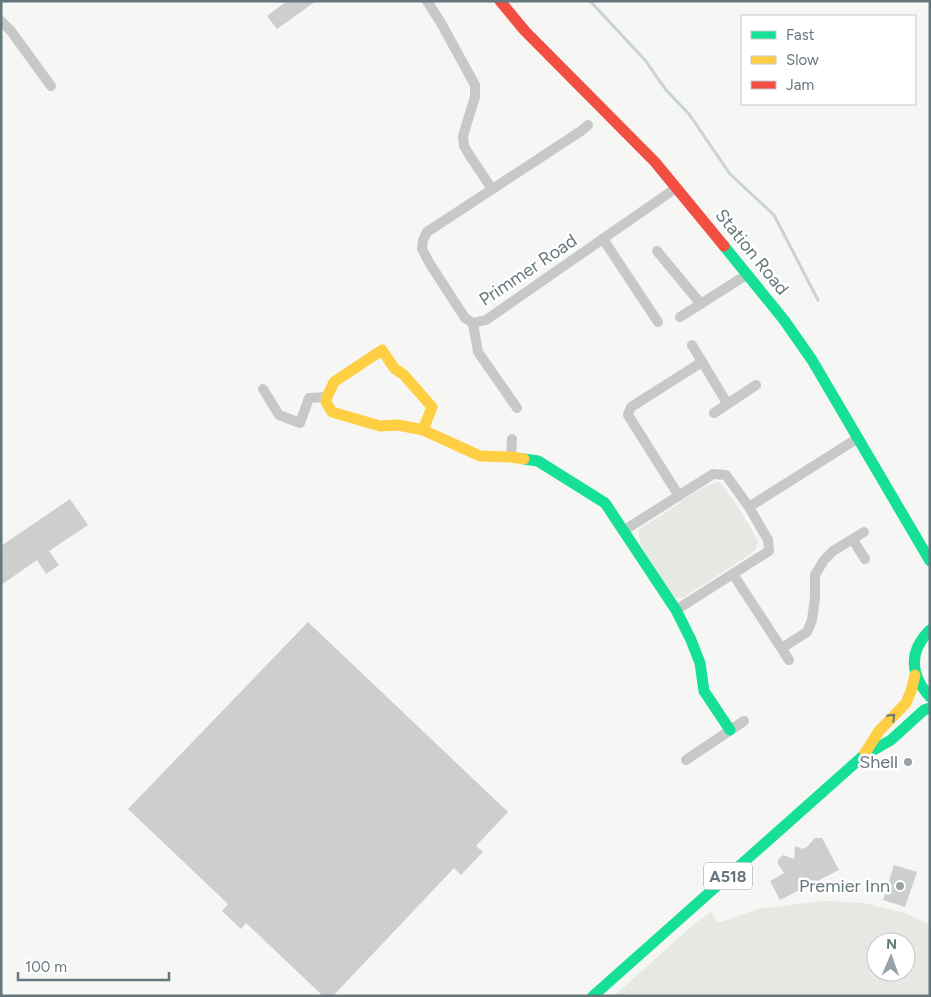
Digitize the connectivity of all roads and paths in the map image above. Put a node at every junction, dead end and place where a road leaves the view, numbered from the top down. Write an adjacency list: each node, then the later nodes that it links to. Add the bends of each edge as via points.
1 (427, 1): 7 (street, via 475,85 475,97 463,136 464,146)
2 (500, 1): 6 (main road, Station Road, via 525,32 648,154)
3 (1, 21): 4 (street)
4 (51, 86)
5 (588, 124): 7 (street, Primmer Road)
6 (676, 188): 8 (street, Primmer Road); 10 (main road, Station Road)
7 (492, 189): 14 (street, Primmer Road, via 427,232 423,240 422,249 430,264 465,318)
8 (603, 239): 13 (street); 14 (street, Primmer Road, via 486,320)
9 (656, 250): 11 (street)
10 (746, 274): 11 (street); 24 (main road, Station Road, via 812,360)
11 (701, 304): 12 (street)
12 (680, 317)
13 (658, 322)
14 (473, 323): 21 (street, via 478,352)
15 (692, 345): 16 (street)
16 (702, 362): 20 (street); 27 (street, via 631,407 628,415)
17 (756, 385): 20 (street)
18 (263, 389): 19 (street, via 279,415 300,422 310,398)
19 (327, 397): 23 (main road, via 326,402 332,412 380,426 398,425); 23 (main road, via 334,382 382,350 394,368 432,406)
20 (728, 403): 22 (street)
21 (517, 408)
22 (714, 413)
23 (423, 430): 26 (main road, via 480,456)
24 (858, 438): 28 (street); 33 (main road, Station Road)
25 (512, 439): 26 (street)
26 (511, 457): 29 (main road, via 538,461 604,504)
27 (679, 496): 28 (street, via 713,474 726,475); 29 (street)
28 (749, 507): 34 (street, via 768,540 769,551)
29 (623, 532): 35 (main road)
30 (864, 532): 31 (street)
31 (853, 540): 32 (street); 37 (street, via 824,560 816,575 812,620 807,632)
32 (865, 559)
33 (930, 561)
34 (733, 574): 35 (street); 37 (street)
35 (676, 610): 43 (main road, via 700,663 704,691)
36 (930, 630): 39 (main road, via 915,652)
37 (782, 648): 38 (street)
38 (789, 660)
39 (915, 675): 40 (main road, via 920,687); 44 (main road, A518, one-way to 39, via 879,731 906,703)
40 (930, 697)
41 (930, 708): 44 (main road, A518, via 891,740)
42 (744, 721): 43 (street)
43 (730, 730): 45 (street)
44 (863, 756): 46 (main road, A518)
45 (686, 760)
46 (593, 996)

